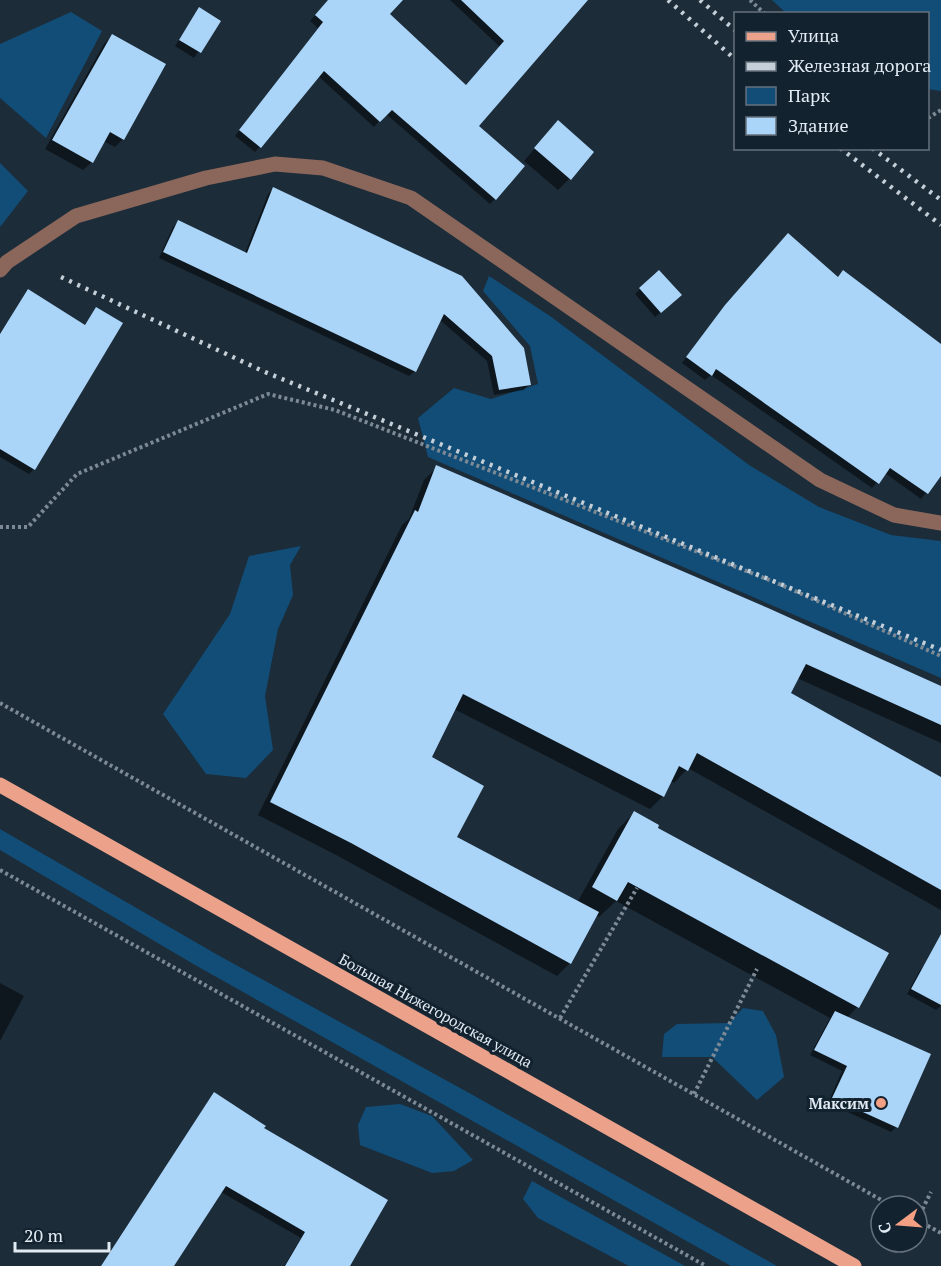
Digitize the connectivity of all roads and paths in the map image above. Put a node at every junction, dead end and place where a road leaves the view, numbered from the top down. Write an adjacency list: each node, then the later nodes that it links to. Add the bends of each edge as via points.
1 (750, 0): 2 (path)
2 (763, 12)
3 (0, 270): 4 (street, via 7,261 76,216 206,178 275,164 323,168 411,198 820,480 894,515)
4 (941, 523)
5 (0, 527): 6 (path, via 28,527 77,474 268,394 335,410 777,583)
6 (941, 656)
7 (0, 703): 12 (path)
8 (0, 785): 18 (main road, Большая Нижегородская улица)
9 (1, 872): 17 (path)
10 (637, 888): 12 (path)
11 (757, 969): 13 (path)
12 (560, 1018): 13 (path)
13 (694, 1094): 15 (path)
14 (931, 1192): 16 (path)
15 (871, 1194)
16 (929, 1196)
17 (706, 1266)
18 (854, 1266)

